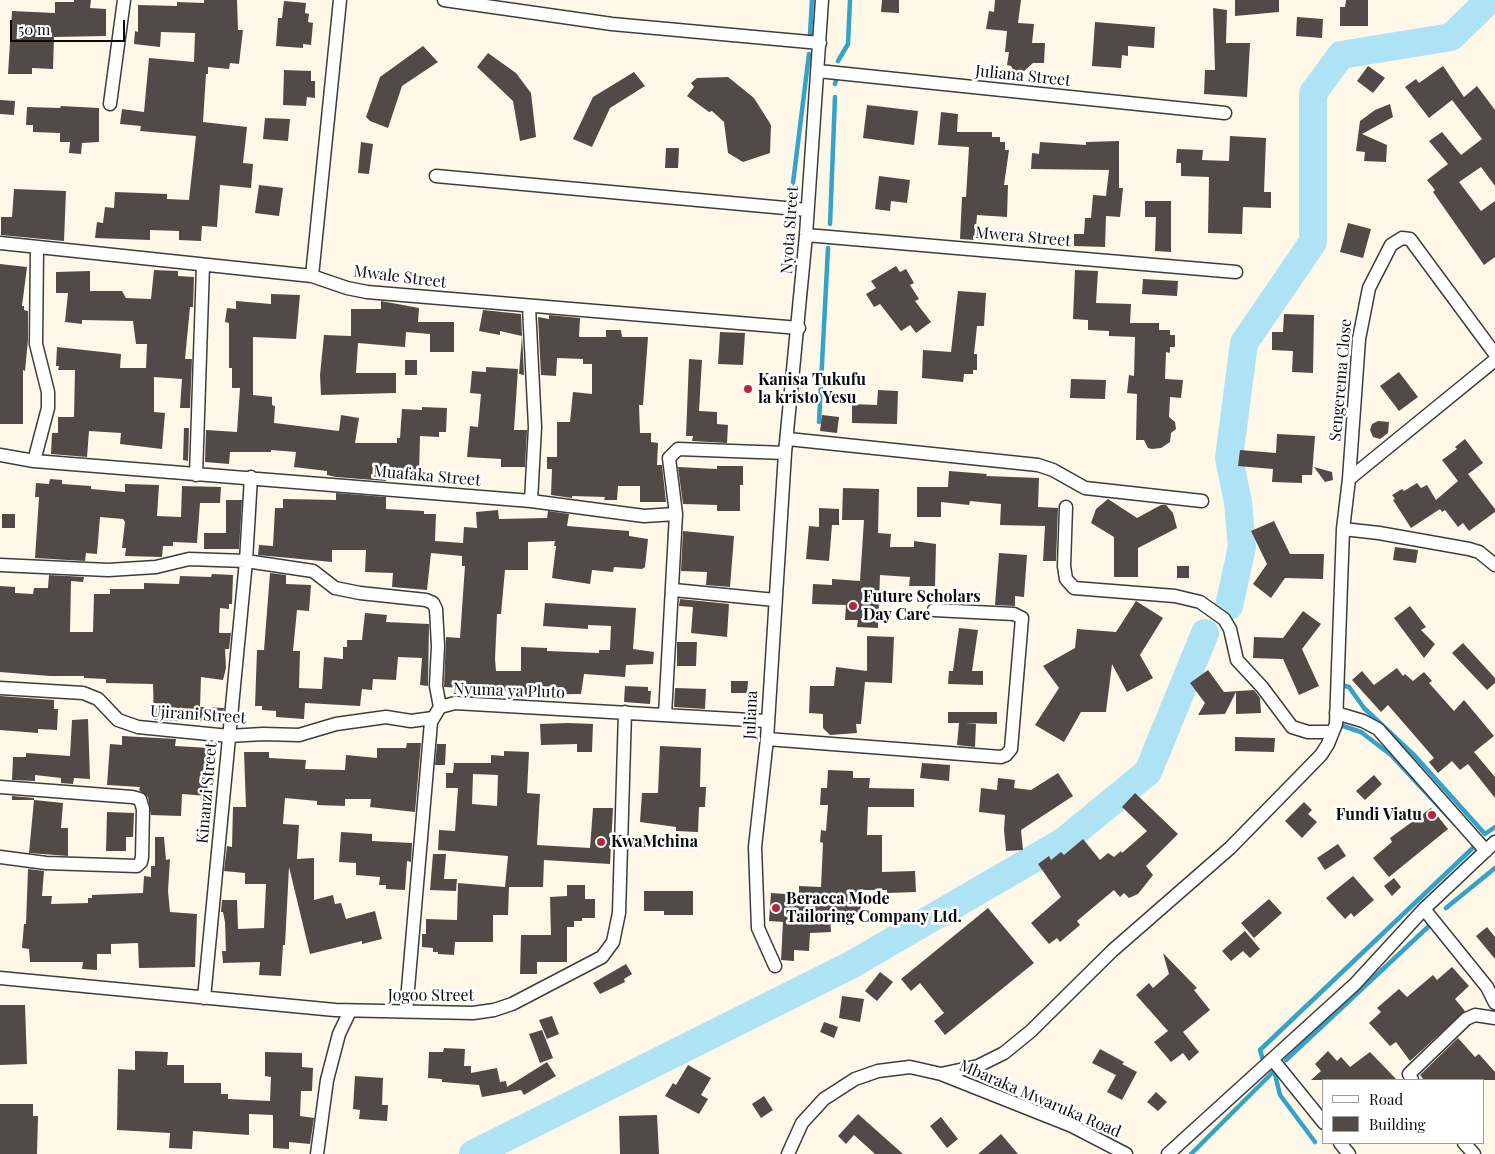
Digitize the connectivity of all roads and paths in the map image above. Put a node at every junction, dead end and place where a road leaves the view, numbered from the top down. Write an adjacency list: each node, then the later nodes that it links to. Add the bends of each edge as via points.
1 (124, 0): 7 (street)
2 (340, 0): 16 (street)
3 (444, 0): 5 (street, via 612,24)
4 (822, 0): 5 (street, Nyota Street)
5 (820, 43): 6 (street, Nyota Street)
6 (818, 72): 8 (street, Juliana Street); 10 (street, Nyota Street)
7 (110, 104)
8 (1225, 114)
9 (436, 176): 10 (street)
10 (807, 210): 11 (street, Nyota Street)
11 (806, 235): 15 (street, Mwera Street); 18 (street, Nyota Street)
12 (0, 243): 13 (street, Mwale Street)
13 (37, 248): 14 (street, Mwale Street); 24 (street, via 36,344 48,392 48,408)
14 (203, 265): 16 (street, Mwale Street); 25 (street)
15 (1236, 272)
16 (312, 276): 17 (street, Mwale Street, via 368,292)
17 (529, 307): 18 (street, Mwale Street); 28 (street, via 535,427)
18 (799, 328): 21 (street, Nyota Street)
19 (1495, 354): 27 (street, Sengerema Close, via 1410,239 1402,238 1391,245 1369,288 1359,339)
20 (1495, 360): 27 (street)
21 (788, 439): 23 (street, Nyota Street); 29 (street, via 1038,465 1084,488)
22 (0, 455): 24 (street, Muafaka Street)
23 (785, 457): 31 (street, via 678,449 670,458); 37 (street, Juliana)
24 (34, 461): 25 (street, Muafaka Street)
25 (196, 475): 26 (street, Muafaka Street)
26 (251, 477): 28 (street, Muafaka Street); 33 (street, Kinanzi Street)
27 (1349, 479): 32 (street)
28 (531, 501): 31 (street, Muafaka Street, via 644,516)
29 (1202, 501)
30 (1066, 507): 46 (street, via 1064,566 1066,579 1074,588 1175,596 1200,602 1224,620 1230,629 1238,660 1292,727 1308,732)
31 (676, 514): 36 (street)
32 (1343, 529): 35 (street, via 1469,549 1479,552); 42 (street)
33 (246, 561): 34 (street, via 189,559 108,570); 40 (street, via 313,571 335,588 433,603 438,646 436,686); 47 (street, Kinanzi Street)
34 (0, 565)
35 (1495, 565)
36 (674, 590): 37 (street); 43 (street)
37 (775, 600): 45 (street, Juliana)
38 (934, 610): 48 (street, via 1014,614 1022,618 1011,749 1006,755)
39 (0, 688): 47 (street, Ujirani Street, via 83,693 98,699 118,720 138,727)
40 (440, 706): 41 (street, Nyuma ya Pluto); 44 (street, Nyuma ya Pluto)
41 (625, 712): 43 (street, Nyuma ya Pluto); 58 (street, Jogoo Street, via 619,913 613,942 602,957 512,1004 473,1013)
42 (1336, 713): 46 (street); 50 (street, via 1363,720 1378,729)
43 (665, 715): 45 (street, Nyuma ya Pluto)
44 (433, 718): 47 (street, Ujirani Street, via 411,721 386,717 336,724 299,735); 58 (street, Nyuma ya Pluto)
45 (767, 720): 48 (street, Juliana)
46 (1332, 732): 61 (street, via 1322,755 1230,848 1112,951 1031,1031 1004,1053 978,1066)
47 (229, 736): 55 (street, Kinanzi Street)
48 (767, 739): 53 (street, Juliana, via 755,846 756,902 758,928)
49 (0, 787): 51 (street, via 132,797 140,799 143,809 142,858 137,866)
50 (1490, 846): 52 (street)
51 (0, 857)
52 (1424, 909): 56 (street, via 1487,986); 60 (street, via 1355,984)
53 (775, 966)
54 (0, 978): 55 (street, Jogoo Street)
55 (204, 998): 57 (street, Jogoo Street)
56 (1495, 1003)
57 (350, 1011): 58 (street, Jogoo Street); 65 (street, via 339,1034 328,1080)
58 (406, 1012)
59 (1495, 1018): 62 (street, via 1475,1015 1466,1019 1409,1074)
60 (1273, 1060): 63 (street); 68 (street)
61 (941, 1074): 66 (street, Mbaraka Mwaruka Road, via 910,1067 878,1071 855,1079 824,1099 802,1123); 67 (street, Mbaraka Mwaruka Road, via 1072,1126)
62 (1412, 1079)
63 (1322, 1121)
64 (1341, 1144): 69 (street)
65 (317, 1154)
66 (788, 1154)
67 (1126, 1154)
68 (1168, 1154)
69 (1349, 1154)

